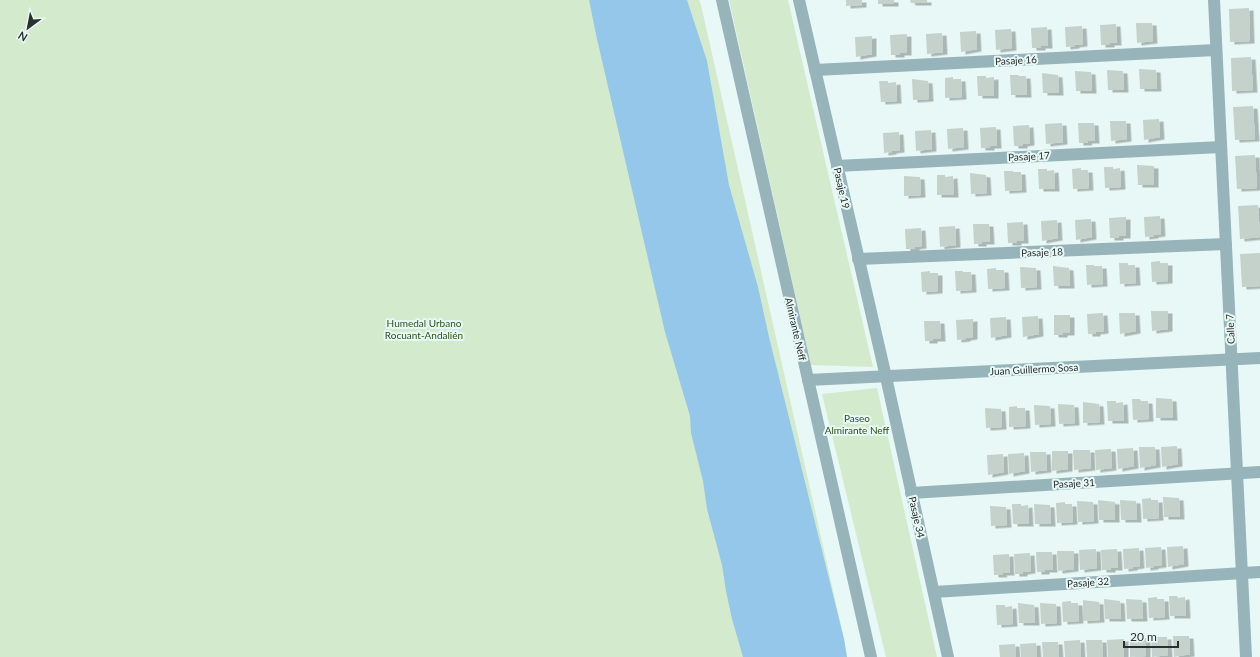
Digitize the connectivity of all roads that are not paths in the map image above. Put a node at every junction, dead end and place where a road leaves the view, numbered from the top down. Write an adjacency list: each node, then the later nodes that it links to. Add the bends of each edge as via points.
1 (722, 0): 13 (street, Almirante Neff)
2 (799, 0): 5 (street, Pasaje 19)
3 (1214, 0): 4 (street, Calle 7)
4 (1216, 50): 5 (street, Pasaje 16); 6 (street, Calle 7)
5 (815, 70): 7 (street, Pasaje 19)
6 (1221, 147): 7 (street, Pasaje 17); 8 (street, Calle 7)
7 (837, 166): 9 (street, Pasaje 19)
8 (1226, 244): 9 (street, Pasaje 18); 11 (street, Calle 7)
9 (858, 260): 12 (street, Pasaje 19)
10 (1260, 358): 11 (street, Juan Guillermo Sosa)
11 (1231, 360): 12 (street, Juan Guillermo Sosa); 15 (street, Calle 7)
12 (886, 377): 13 (street, Juan Guillermo Sosa); 16 (street, Pasaje 34)
13 (808, 380): 20 (street, Almirante Neff)
14 (1260, 472): 15 (street, Pasaje 31)
15 (1237, 473): 16 (street, Pasaje 31); 17 (street, Calle 7)
16 (911, 493): 19 (street, Pasaje 34)
17 (1242, 572): 18 (street, Pasaje 32); 19 (street, Pasaje 32); 22 (street, Calle 7)
18 (1260, 572)
19 (934, 592): 21 (street, Pasaje 34)
20 (871, 657)
21 (948, 657)
22 (1246, 657)

